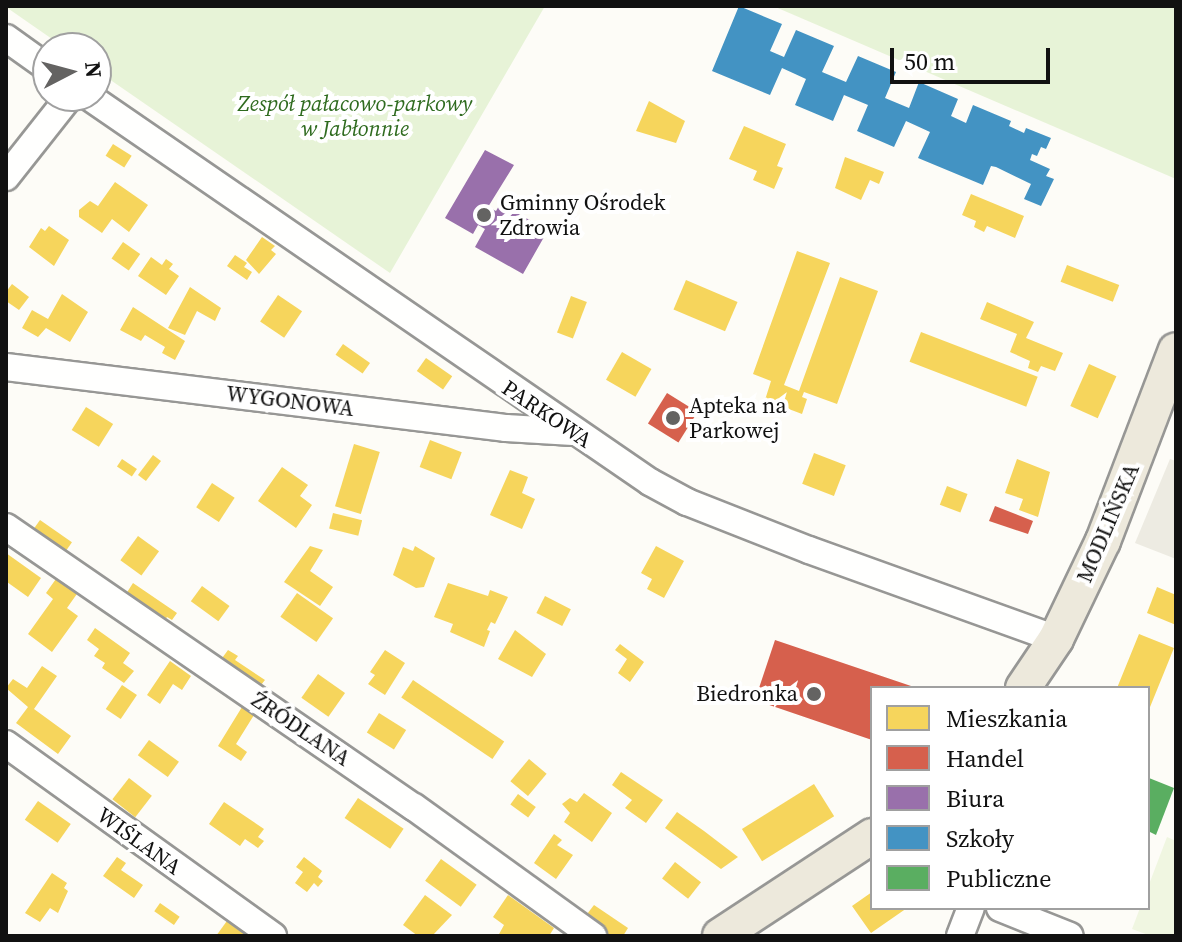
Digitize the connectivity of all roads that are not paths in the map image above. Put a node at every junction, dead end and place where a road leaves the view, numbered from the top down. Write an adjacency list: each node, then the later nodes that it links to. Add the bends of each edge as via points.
1 (6, 38): 2 (street)
2 (32, 57)
3 (57, 112): 5 (street)
4 (111, 112): 8 (street, PARKOWA)
5 (6, 177)
6 (1176, 350): 10 (main road, MODLIŃSKA, via 1103,541)
7 (6, 367): 8 (street, WYGONOWA)
8 (573, 432): 10 (street, PARKOWA, via 687,502)
9 (6, 527): 17 (street, ŹRÓDLANA)
10 (1056, 639): 11 (main road, MODLIŃSKA)
11 (1024, 686)
12 (6, 744): 16 (street, WIŚLANA)
13 (870, 837): 18 (main road)
14 (970, 910): 19 (street)
15 (1005, 910): 20 (street)
16 (273, 936)
17 (593, 936)
18 (720, 936)
19 (960, 936)
20 (1070, 936)

